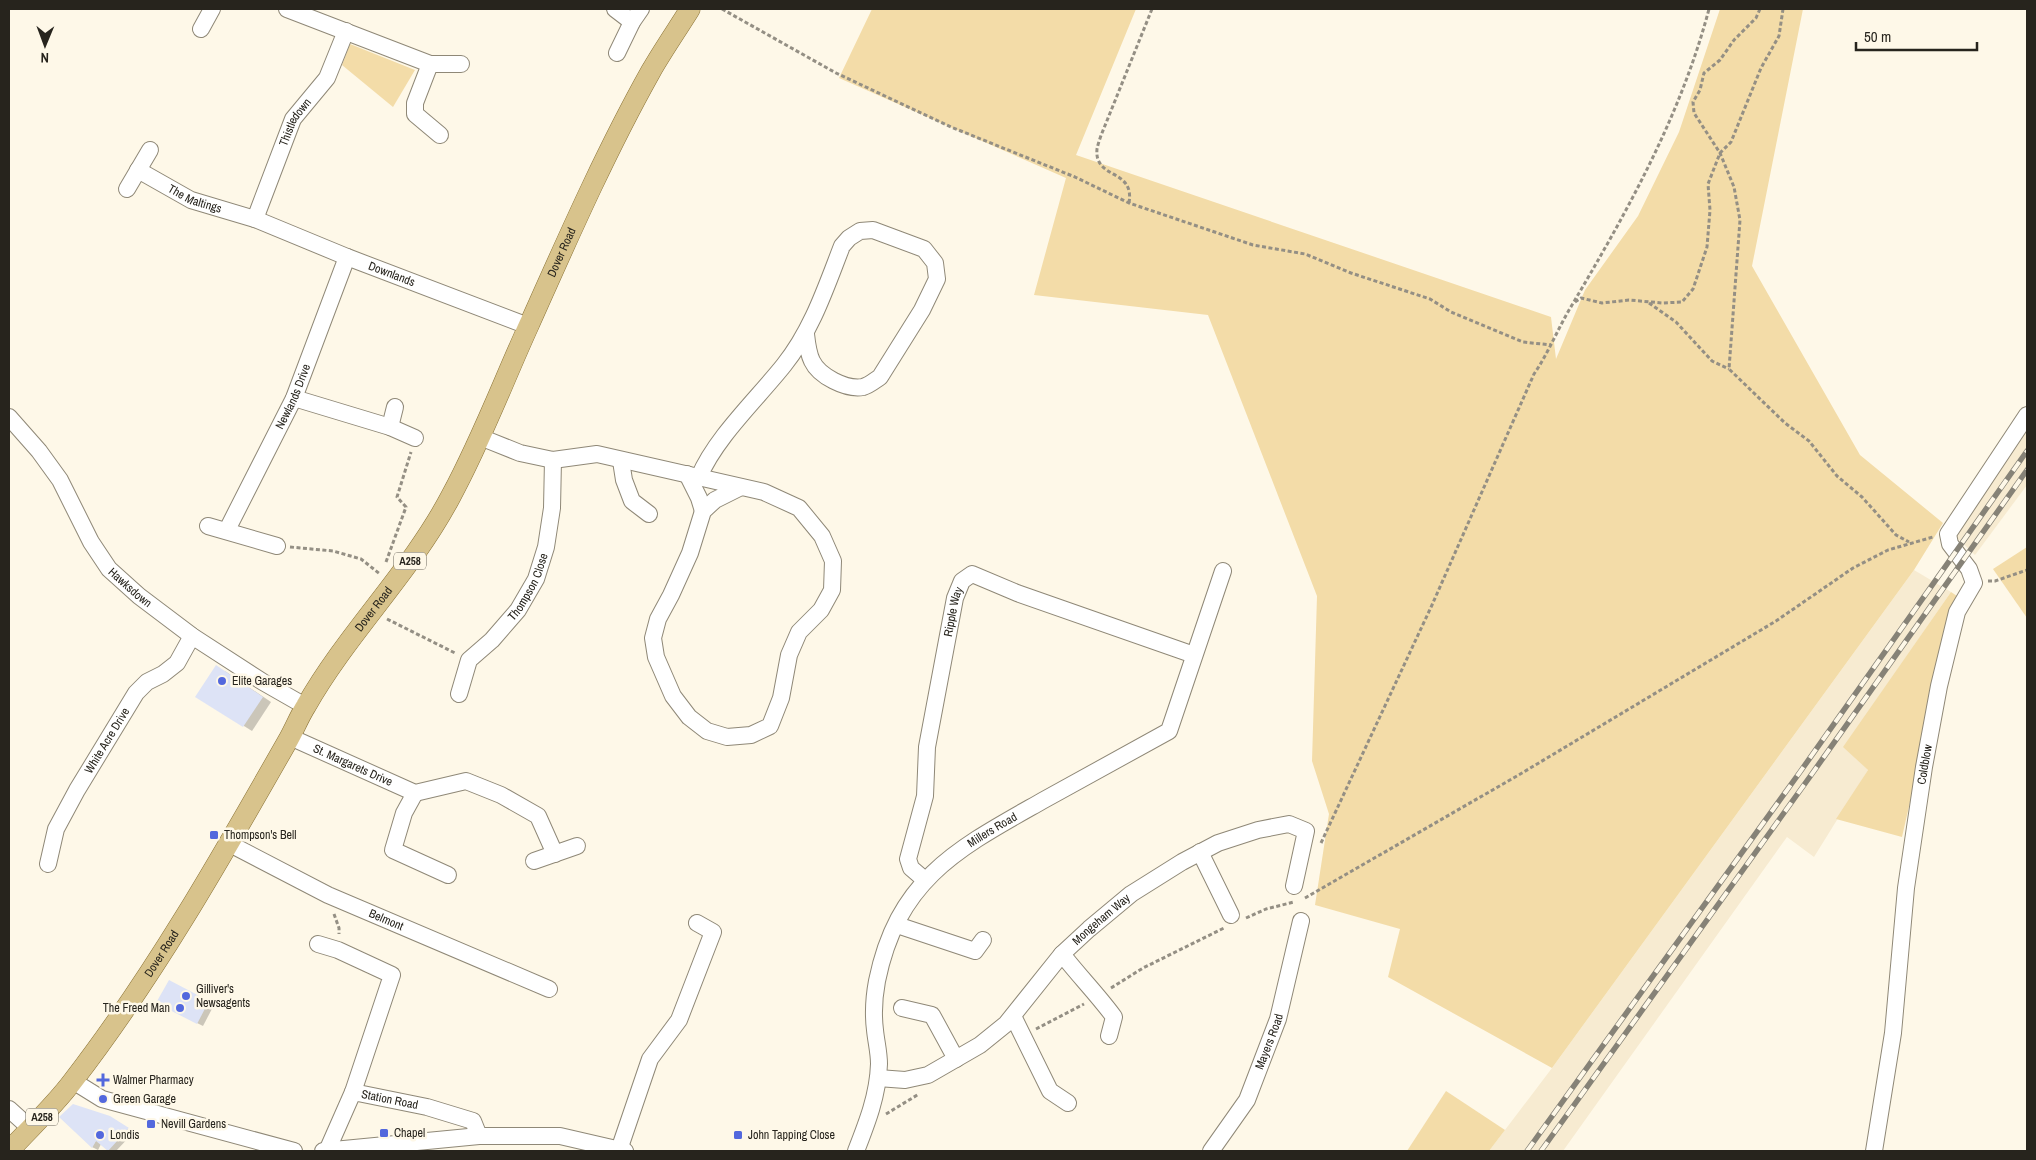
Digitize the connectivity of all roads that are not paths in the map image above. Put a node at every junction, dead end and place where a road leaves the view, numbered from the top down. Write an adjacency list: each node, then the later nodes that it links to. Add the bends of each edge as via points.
1 (212, 9): 6 (street)
2 (287, 9): 7 (street)
3 (615, 9): 5 (street)
4 (690, 9): 17 (main road, Dover Road / A258, via 629,113)
5 (637, 15): 8 (street)
6 (201, 29)
7 (346, 31): 9 (street); 15 (street, Thistledown, via 327,78 293,119)
8 (617, 53)
9 (430, 64): 10 (street); 11 (street, via 415,103 416,114)
10 (461, 64)
11 (440, 135)
12 (150, 150): 13 (street)
13 (138, 170): 14 (street); 15 (street, The Maltings, via 191,200)
14 (127, 190)
15 (255, 219): 16 (street, Downlands)
16 (347, 257): 17 (street, Downlands); 19 (street, Newlands Drive)
17 (528, 326): 24 (main road, Dover Road / A258)
18 (806, 334): 18 (street, via 842,246 860,231 873,230 924,249 934,263 937,278 922,310 880,377 871,384 849,386 826,376 812,362); 28 (street)
19 (294, 398): 23 (street); 33 (street, Newlands Drive)
20 (395, 407): 23 (street)
21 (2027, 415): 77 (street, Coldblow, via 1948,534 1950,544 1969,570 1974,583 1957,612 1924,768 1906,888 1893,1033)
22 (9, 417): 36 (street, Hawksdown, via 60,480 91,542 109,569)
23 (390, 427): 25 (street)
24 (480, 437): 26 (street, via 520,453); 39 (main road, Dover Road / A258, via 451,497 425,539 386,580 371,612)
25 (415, 438)
26 (553, 460): 27 (street, via 597,454); 38 (street, Thompson Close, via 552,508 536,579 518,610 469,660)
27 (621, 460): 28 (street); 31 (street, via 632,501)
28 (693, 476): 29 (street); 30 (street)
29 (741, 486): 30 (street); 30 (street, via 764,492 799,508 822,536 833,561 832,590 821,610 799,632 789,655 781,698 770,726 751,735 727,737 707,731 689,717 674,696 656,658 653,638 658,619 690,553)
30 (702, 511)
31 (650, 514)
32 (208, 526): 33 (street)
33 (227, 530): 34 (street)
34 (277, 546)
35 (1223, 571): 37 (street, Millers Road)
36 (192, 636): 39 (street, Hawksdown); 47 (street, White Acre Drive, via 176,663 136,693 56,829)
37 (1194, 655): 49 (street, Millers Road, via 1168,731 991,829 958,850); 49 (street, Ripple Way, via 1016,593 972,574 962,581 955,598 927,747 925,796 908,859 911,868)
38 (459, 694)
39 (305, 706): 40 (main road, Dover Road / A258)
40 (290, 737): 41 (street, St. Margarets Drive); 42 (main road, Dover Road / A258)
41 (415, 793): 45 (street, via 466,781 501,795 538,816); 48 (street, via 404,813 392,850)
42 (228, 843): 58 (street, Belmont, via 328,895); 64 (main road, Dover Road / A258, via 146,976)
43 (577, 846): 45 (street)
44 (1200, 852): 50 (street, Mongeham Way, via 1237,836 1289,824 1306,831); 51 (street); 57 (street, Mongeham Way, via 1131,894)
45 (555, 854): 46 (street)
46 (534, 861)
47 (48, 864)
48 (448, 875)
49 (925, 880): 54 (street, Millers Road)
50 (1300, 887)
51 (1234, 920)
52 (1301, 921): 76 (street, Mayers Road, via 1278,1019 1247,1100)
53 (697, 923): 70 (street, via 713,932 679,1020 650,1059)
54 (897, 925): 55 (street, via 975,951); 63 (street, Millers Road, via 876,990)
55 (983, 940)
56 (318, 944): 65 (street, via 392,975)
57 (1062, 954): 60 (street, Mongeham Way); 61 (street, via 1114,1017)
58 (548, 990)
59 (902, 1008): 62 (street, via 932,1015)
60 (1013, 1016): 62 (street, Mongeham Way, via 987,1040); 66 (street, via 1050,1091)
61 (1109, 1036)
62 (956, 1060): 63 (street, Mongeham Way, via 917,1078)
63 (878, 1078): 71 (street, Millers Road)
64 (73, 1081): 68 (main road, A258); 73 (street, via 102,1099)
65 (353, 1092): 69 (street, Station Road, via 427,1107 473,1121); 75 (street, Station Road)
66 (1068, 1103)
67 (9, 1109): 68 (street)
68 (30, 1128): 72 (main road, A258)
69 (479, 1136): 70 (street, via 560,1136); 75 (street)
70 (622, 1150)
71 (861, 1150)
72 (9, 1151)
73 (294, 1151)
74 (323, 1151): 75 (street)
75 (327, 1151)
76 (1210, 1151)
77 (1874, 1151)

